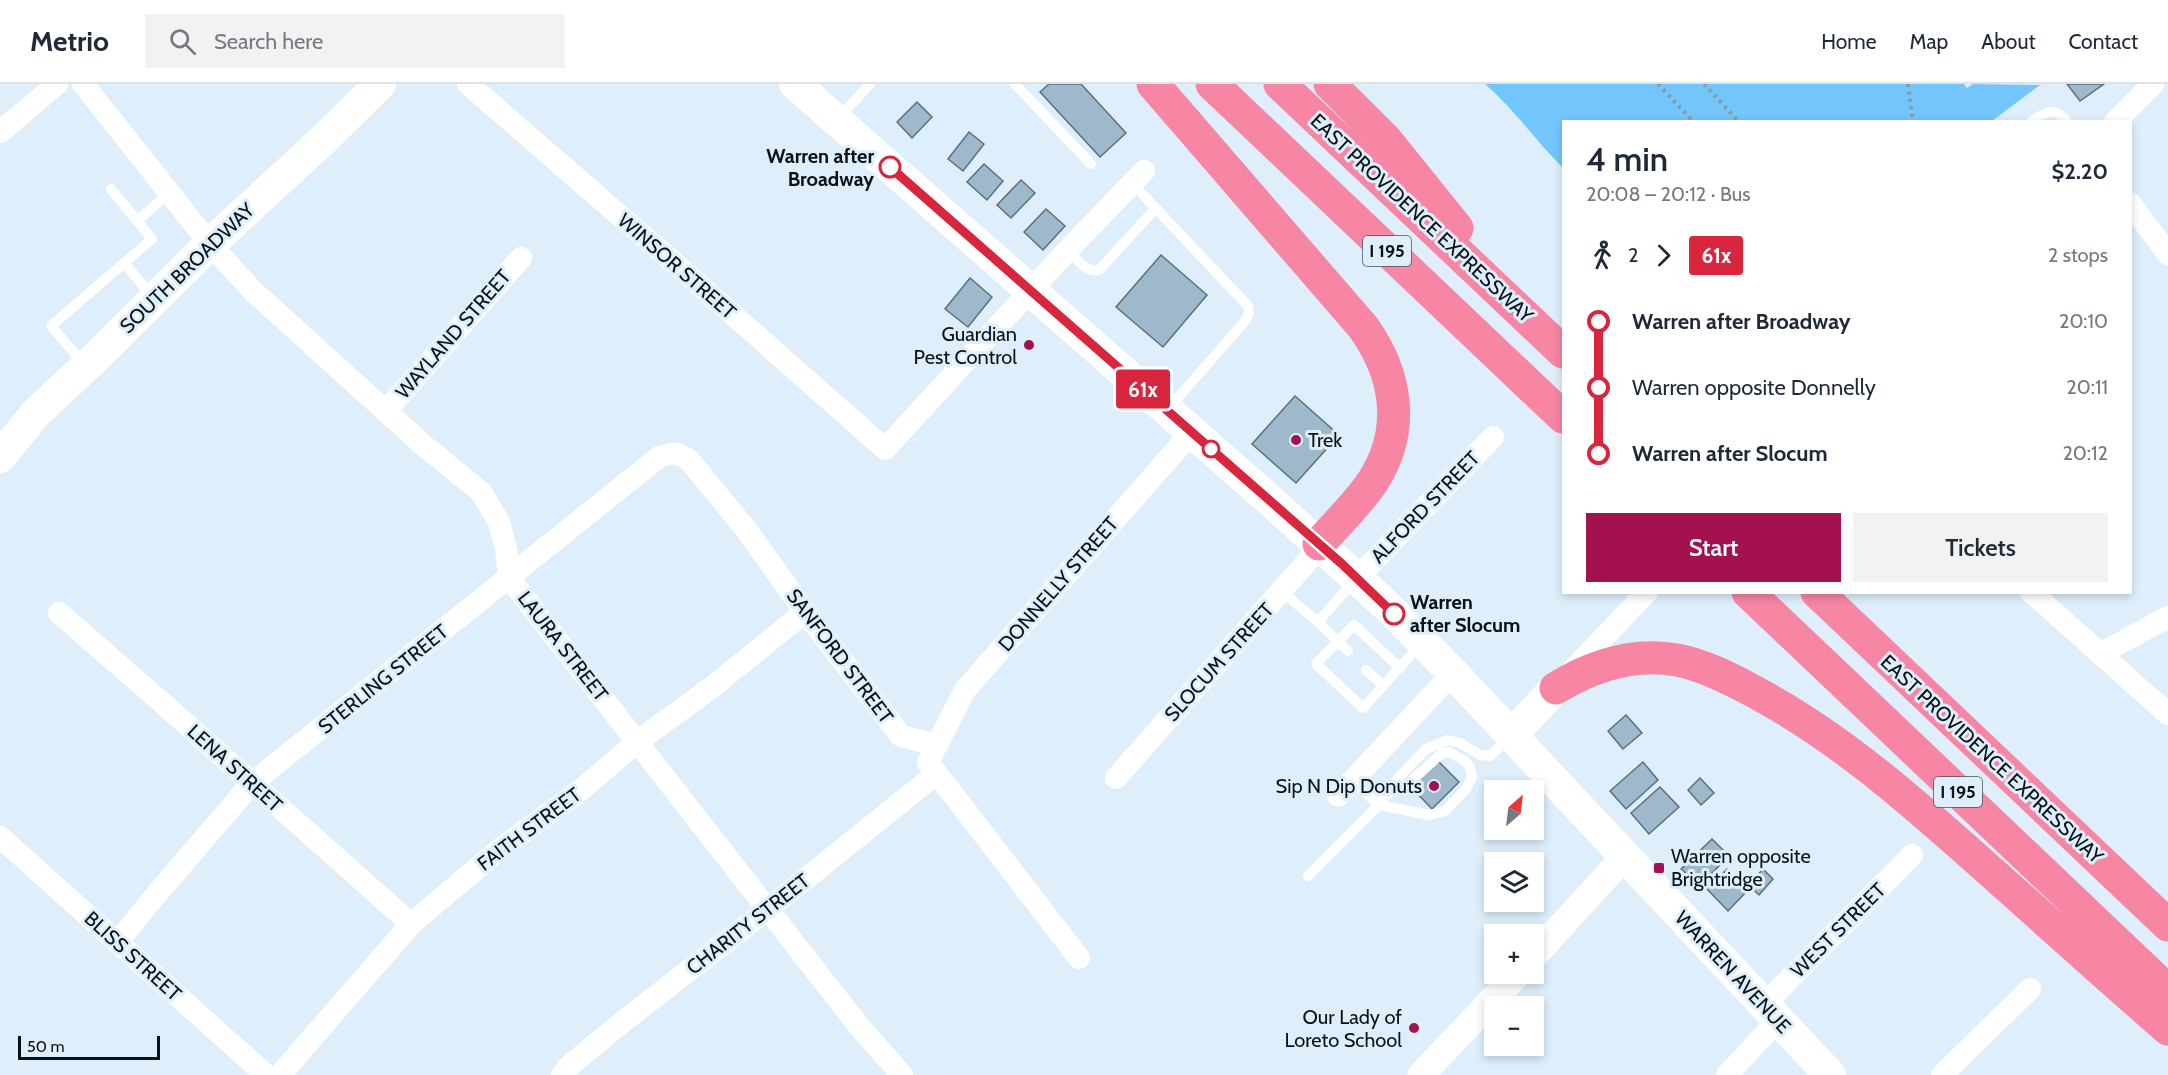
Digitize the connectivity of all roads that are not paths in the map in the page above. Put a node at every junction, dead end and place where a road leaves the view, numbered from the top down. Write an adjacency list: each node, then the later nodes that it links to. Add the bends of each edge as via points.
1 (57, 84): 17 (street)
2 (83, 84): 21 (street, LAURA STREET)
3 (380, 84): 25 (main road, SOUTH BROADWAY)
4 (468, 84): 30 (street, WINSOR STREET, via 885,449)
5 (795, 84): 16 (main road, WARREN AVENUE)
6 (870, 84): 16 (lane)
7 (1015, 84): 18 (lane)
8 (1153, 84): 41 (highway, via 1363,327 1388,373 1394,406 1391,439 1383,462 1362,494)
9 (1212, 84): 36 (highway, I 195)
10 (1280, 84): 32 (highway, EAST PROVIDENCE EXPRESSWAY / I 195)
11 (1330, 84): 32 (highway, via 1387,141)
12 (2153, 84): 15 (street)
13 (2034, 120): 14 (lane, via 2047,110 2054,110)
14 (2065, 120)
15 (2117, 120)
16 (837, 121): 30 (main road, WARREN AVENUE)
17 (0, 132)
18 (1091, 164)
19 (1138, 177): 23 (lane); 26 (street)
20 (111, 189): 24 (lane)
21 (170, 193): 24 (lane); 25 (street, LAURA STREET)
22 (2132, 206): 27 (street)
23 (1156, 208): 26 (lane, via 1100,270 1087,269); 34 (lane, via 1248,306 1249,312)
24 (137, 221): 29 (lane, via 152,239)
25 (210, 244): 31 (main road, SOUTH BROADWAY); 35 (street, LAURA STREET, via 254,292)
26 (1068, 250): 30 (street)
27 (2168, 254)
28 (521, 258): 35 (street, WAYLAND STREET)
29 (124, 263): 31 (lane); 33 (lane, via 51,327)
30 (1031, 291): 34 (main road, WARREN AVENUE)
31 (154, 299): 33 (main road, SOUTH BROADWAY)
32 (1552, 342)
33 (86, 366): 40 (main road, SOUTH BROADWAY, via 36,413)
34 (1167, 410): 37 (main road, WARREN AVENUE)
35 (386, 411): 42 (street, LAURA STREET, via 481,492 499,522)
36 (1562, 416)
37 (1192, 432): 41 (main road, WARREN AVENUE); 65 (street, DONNELLY STREET, via 964,690)
38 (1493, 437): 43 (street, ALFORD STREET)
39 (680, 453): 42 (street, STERLING STREET, via 659,458); 49 (street, SANFORD STREET, via 745,528)
40 (0, 457)
41 (1319, 544): 43 (main road, WARREN AVENUE); 44 (street, SLOCUM STREET)
42 (509, 578): 64 (street, LAURA STREET); 68 (street, STERLING STREET)
43 (1357, 578): 52 (lane); 54 (main road, WARREN AVENUE)
44 (1281, 591): 52 (lane); 67 (street, SLOCUM STREET)
45 (1645, 594): 61 (street)
46 (1750, 594): 86 (highway, I 195)
47 (1819, 594): 76 (highway, EAST PROVIDENCE EXPRESSWAY / I 195)
48 (2033, 594): 56 (street)
49 (805, 612): 64 (street, FAITH STREET); 65 (street, SANFORD STREET, via 901,736)
50 (59, 613): 68 (street, LENA STREET)
51 (2168, 617): 56 (street)
52 (1318, 622): 53 (lane)
53 (1337, 642): 55 (lane); 57 (lane, via 1354,625); 60 (lane, via 1316,664 1331,679 1363,708)
54 (1423, 642): 57 (lane); 59 (main road, WARREN AVENUE)
55 (1348, 651)
56 (2100, 654): 62 (street)
57 (1400, 668): 60 (lane)
58 (1366, 670): 60 (lane)
59 (1452, 673): 63 (main road, WARREN AVENUE); 69 (street)
60 (1383, 686)
61 (1556, 688): 63 (main road); 88 (highway, via 1608,663 1659,658 1692,664 1761,695 1887,780)
62 (2168, 714)
63 (1511, 735): 70 (lane, via 1490,756 1480,755 1460,743 1437,743 1426,749); 74 (main road, WARREN AVENUE)
64 (638, 741): 77 (street, LAURA STREET); 79 (street, FAITH STREET)
65 (937, 745): 66 (street, via 928,762)
66 (936, 774): 77 (street, CHARITY STREET); 83 (street)
67 (1116, 778)
68 (252, 783): 79 (street, LENA STREET); 81 (street, STERLING STREET)
69 (1345, 789): 71 (lane)
70 (1387, 794): 71 (lane); 71 (lane, via 1407,785 1442,753 1458,755 1470,768 1470,784 1445,810 1429,815)
71 (1379, 805): 75 (lane)
72 (0, 837): 81 (street, BLISS STREET)
73 (1912, 855): 87 (street, WEST STREET)
74 (1625, 856): 82 (street); 87 (main road, WARREN AVENUE)
75 (1308, 876)
76 (2128, 888): 78 (highway); 80 (highway, EAST PROVIDENCE EXPRESSWAY / I 195)
77 (768, 909): 89 (street, CHARITY STREET); 92 (street, LAURA STREET)
78 (2168, 921)
79 (411, 924): 91 (street, FAITH STREET)
80 (2168, 926)
81 (118, 942): 90 (street, BLISS STREET)
82 (1544, 945)
83 (1079, 958)
84 (1507, 984): 93 (street)
85 (2030, 989): 96 (street)
86 (2168, 991)
87 (1771, 1012): 94 (street, WEST STREET); 95 (main road, WARREN AVENUE)
88 (2168, 1029)
89 (570, 1072)
90 (266, 1075)
91 (280, 1075)
92 (902, 1075)
93 (1421, 1075)
94 (1727, 1075)
95 (1830, 1075)
96 (1942, 1075)

